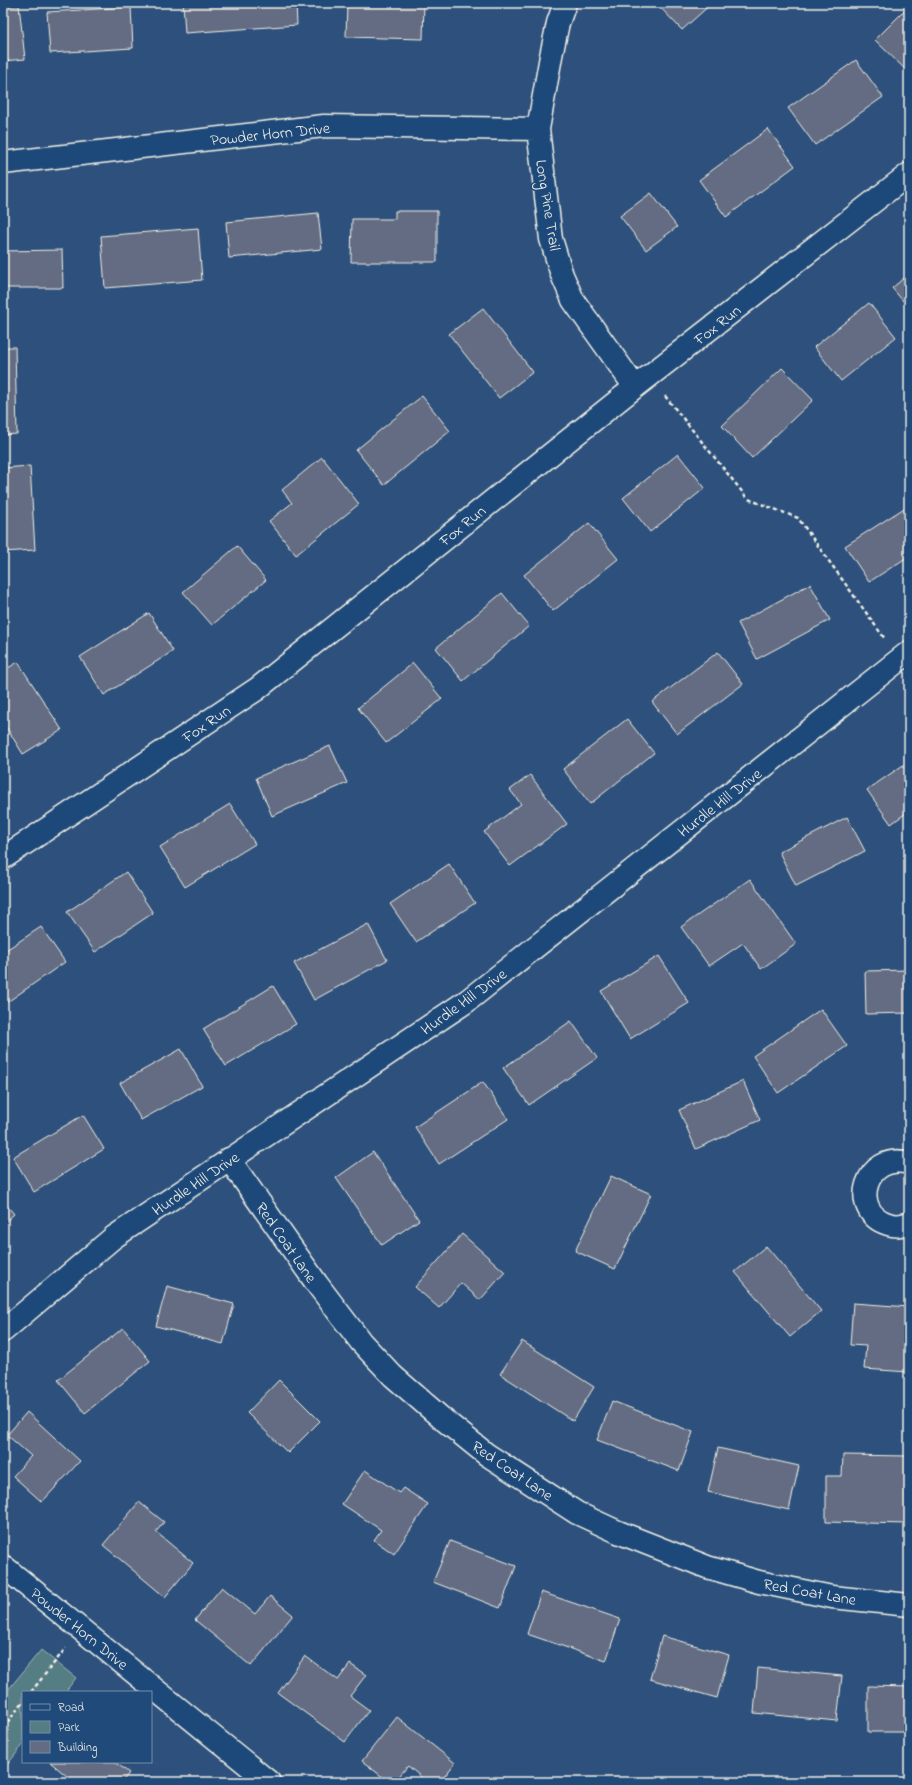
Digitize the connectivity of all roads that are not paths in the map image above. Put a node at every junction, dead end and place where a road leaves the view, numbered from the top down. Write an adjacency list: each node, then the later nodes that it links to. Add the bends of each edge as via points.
1 (566, 3): 2 (street, Long Pine Trail, via 558,23)
2 (538, 129): 3 (street, Powder Horn Drive, via 324,126); 5 (street, Long Pine Trail, via 551,239 562,275 573,300)
3 (3, 163)
4 (909, 174): 5 (street, Fox Run)
5 (643, 381): 7 (street, Fox Run, via 257,689)
6 (904, 655): 8 (street, Hurdle Hill Drive, via 468,1000)
7 (3, 858)
8 (229, 1160): 11 (street, Hurdle Hill Drive, via 114,1237); 13 (street, Red Coat Lane, via 361,1342 393,1376 486,1454 577,1513 706,1567 759,1582 832,1597)
9 (909, 1163): 10 (street, via 890,1162 880,1166 872,1174 865,1195 871,1211 883,1222 894,1225)
10 (909, 1223)
11 (3, 1331)
12 (3, 1566): 14 (street, Powder Horn Drive)
13 (909, 1605)
14 (269, 1782)

